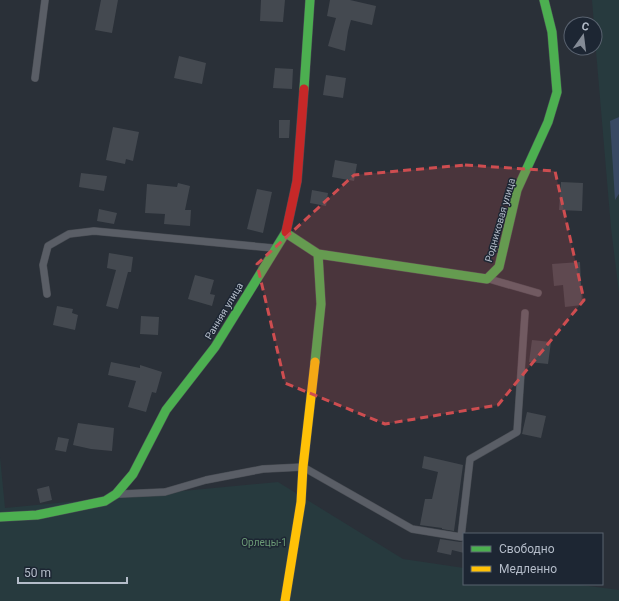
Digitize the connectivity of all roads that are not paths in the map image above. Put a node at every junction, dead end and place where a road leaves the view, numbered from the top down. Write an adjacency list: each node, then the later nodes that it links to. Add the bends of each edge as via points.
1 (45, 0): 4 (lane)
2 (310, 0): 5 (street, Ранняя улица, via 297,181)
3 (544, 0): 8 (street, Родниковая улица, via 552,32 557,92 548,122 517,190 499,267)
4 (35, 78)
5 (286, 233): 6 (street, Ранняя улица); 7 (street)
6 (275, 248): 10 (lane, via 94,231 69,234 48,246 43,265); 13 (street, Ранняя улица, via 215,347 166,410 133,474)
7 (318, 254): 8 (street); 12 (street, via 321,304)
8 (487, 278): 9 (lane)
9 (538, 293)
10 (47, 294)
11 (525, 313): 12 (lane, via 517,432 470,459 461,537 412,528)
12 (303, 468): 13 (lane, via 262,469 206,480 165,492); 15 (street, via 301,502)
13 (116, 494): 14 (street, Ранняя улица, via 105,501 45,513)
14 (0, 517)
15 (285, 601)

